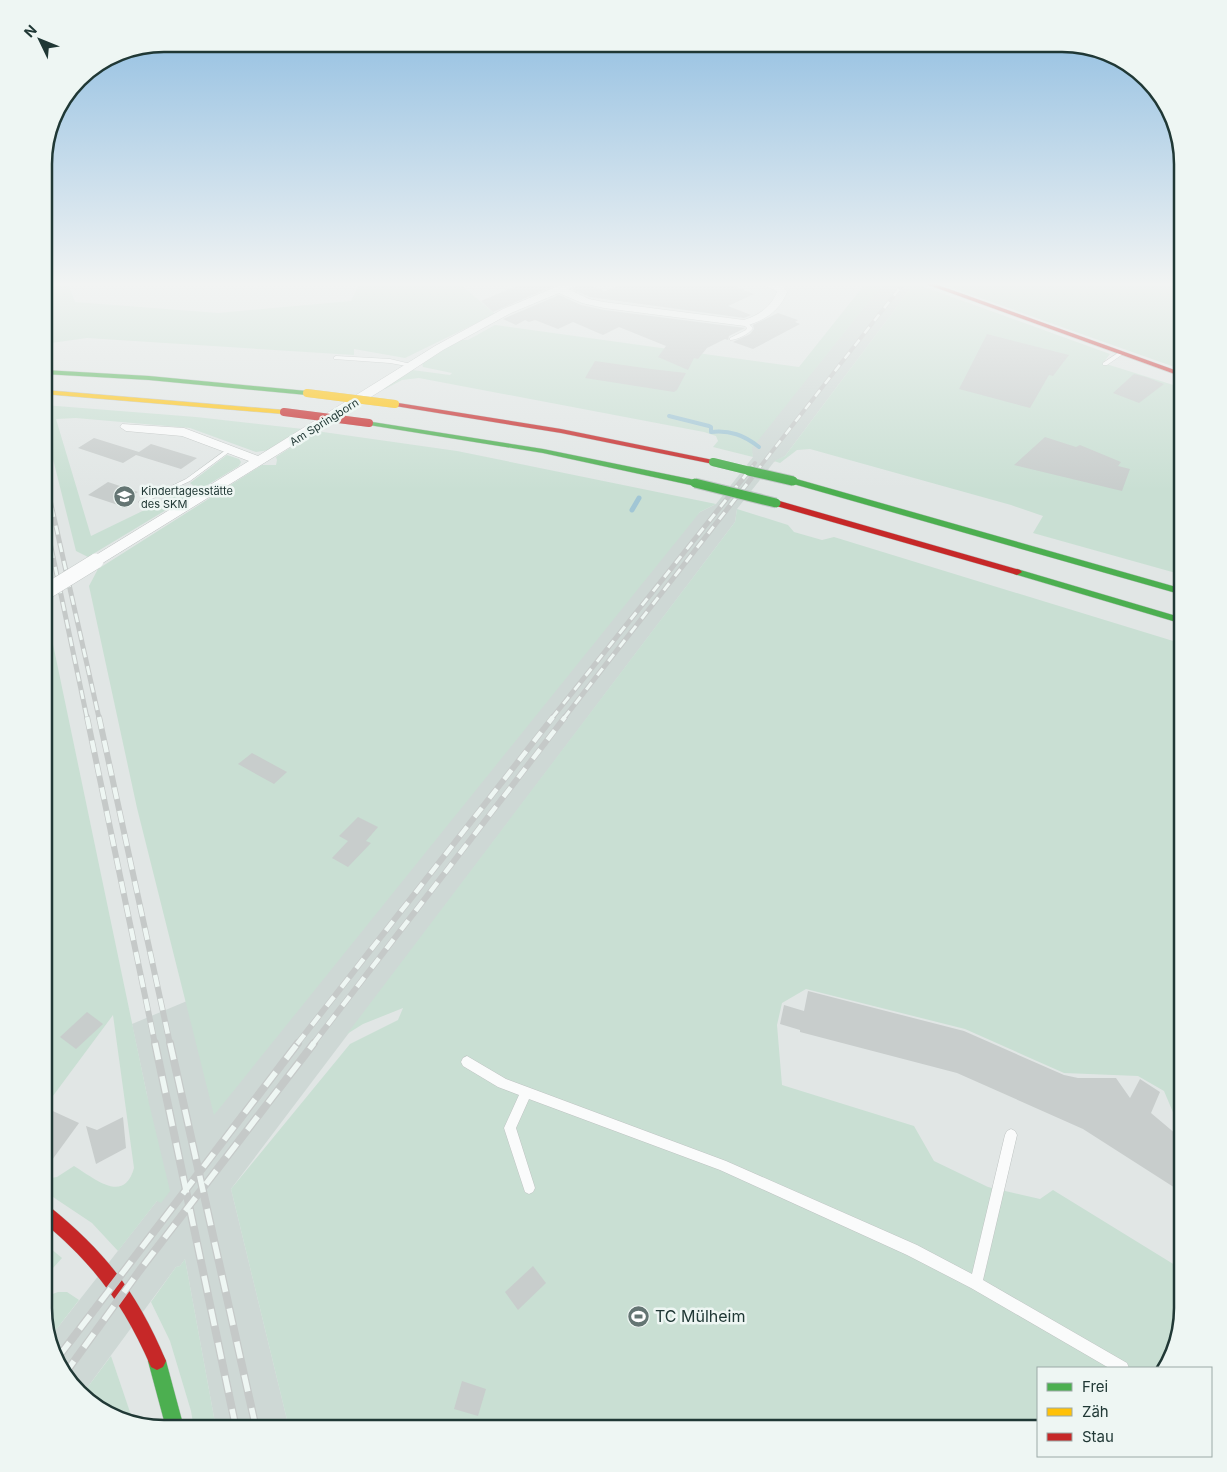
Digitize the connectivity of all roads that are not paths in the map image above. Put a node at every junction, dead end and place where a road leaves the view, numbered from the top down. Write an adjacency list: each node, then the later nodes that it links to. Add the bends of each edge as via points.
1 (433, 353): 5 (street, Am Springborn)
2 (1121, 353): 4 (lane); 6 (main road)
3 (336, 358): 5 (lane)
4 (1105, 364)
5 (412, 365): 11 (street, Am Springborn)
6 (1174, 372)
7 (53, 373): 14 (main road, bridge, via 307,393 561,430 792,481)
8 (53, 393): 15 (main road, bridge, via 284,412 534,450 776,503 900,536)
9 (126, 427): 10 (street, via 184,432)
10 (230, 448): 11 (street); 12 (lane, via 188,480)
11 (260, 461): 13 (street, Am Springborn, bridge)
12 (142, 502)
13 (53, 588)
14 (1174, 589)
15 (1174, 618)
16 (467, 1062): 17 (lane, via 502,1083)
17 (526, 1092): 19 (lane, via 510,1128); 21 (lane, via 722,1165 912,1250)
18 (1011, 1135): 21 (lane)
19 (529, 1188)
20 (52, 1219): 23 (main road, via 78,1238 105,1266 140,1320 154,1352)
21 (976, 1283): 22 (lane)
22 (1120, 1367)
23 (173, 1420)

